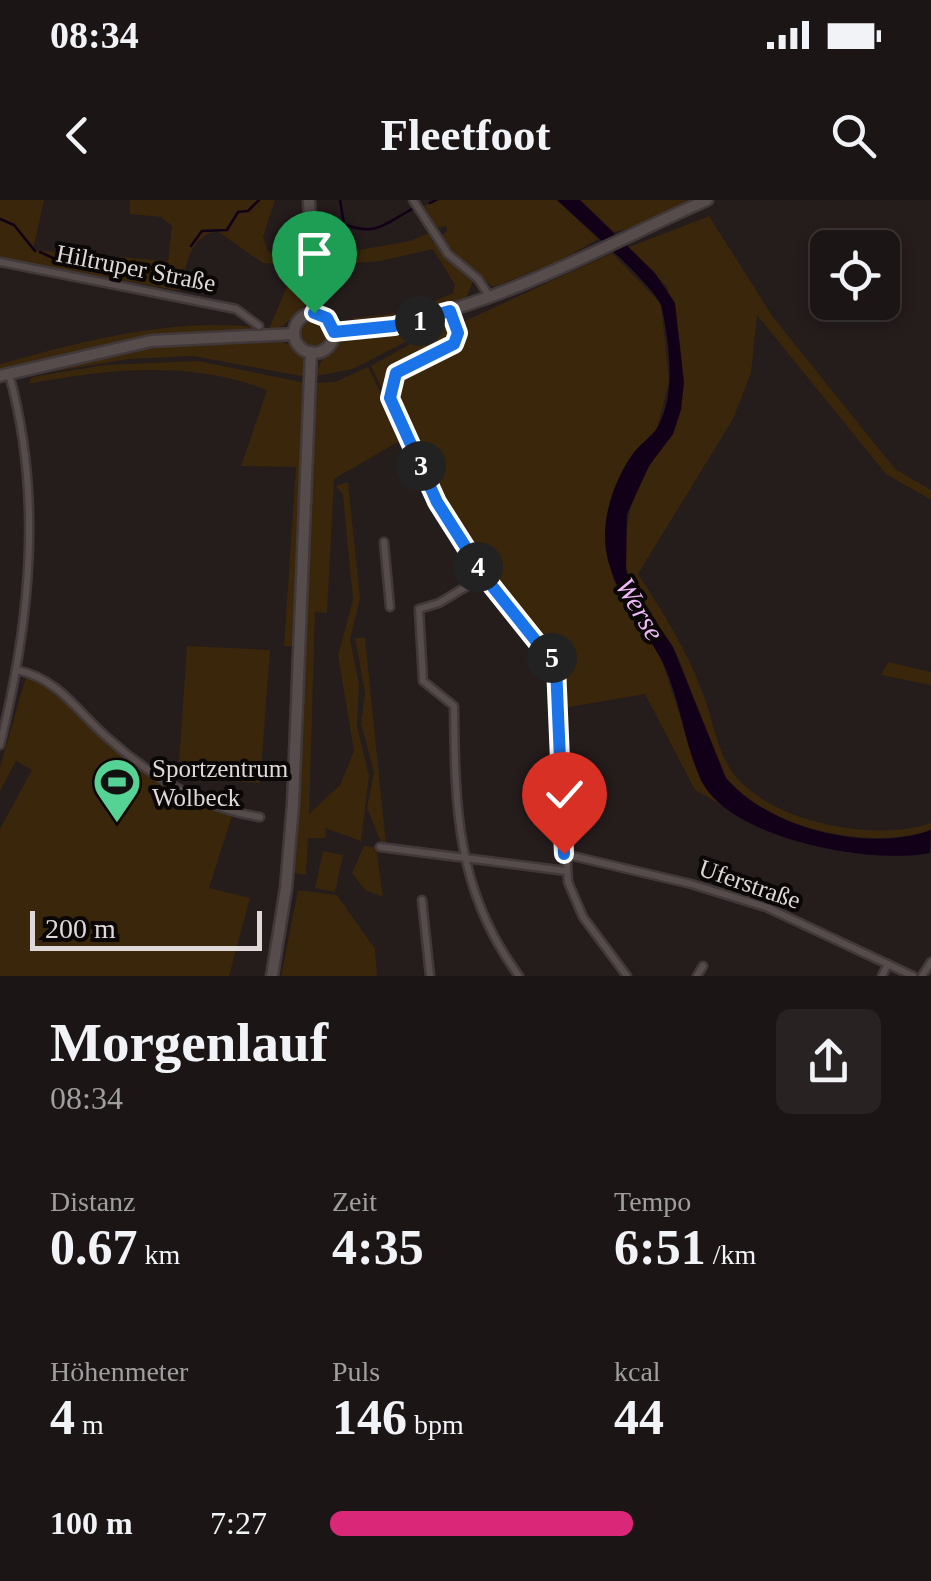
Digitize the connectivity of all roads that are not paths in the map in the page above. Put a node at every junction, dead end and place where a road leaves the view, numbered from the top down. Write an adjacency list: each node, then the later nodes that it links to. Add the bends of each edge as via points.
1 (309, 200): 7 (main road)
2 (413, 200): 5 (street, via 448,254)
3 (707, 200): 5 (main road)
4 (0, 262): 8 (street, Hiltruper Straße, via 236,309)
5 (490, 297): 6 (main road)
6 (450, 311): 9 (main road); 14 (street, via 458,333 454,344 396,373 390,398 437,502)
7 (314, 313): 9 (main road, via 327,318); 10 (main road, via 299,320)
8 (259, 326)
9 (334, 332): 11 (main road, via 324,350)
10 (294, 334): 11 (main road); 12 (main road, via 151,340)
11 (311, 352): 27 (main road, via 293,804)
12 (4, 375): 16 (street, via 21,426 30,551)
13 (384, 542): 15 (street)
14 (484, 576): 20 (street, via 556,666); 21 (street, via 419,609 423,681 454,706 456,827)
15 (390, 606)
16 (17, 670): 17 (street); 18 (street, via 56,685 107,738 201,801)
17 (0, 745)
18 (260, 816)
19 (380, 847): 21 (street)
20 (564, 854): 22 (street); 25 (street, Uferstraße, via 766,907)
21 (466, 858): 22 (street); 29 (street, via 491,938)
22 (566, 871): 30 (street, via 583,916)
23 (422, 900): 28 (street)
24 (931, 962): 34 (street)
25 (888, 964): 32 (street); 33 (street, Uferstraße)
26 (703, 966): 31 (street)
27 (272, 976)
28 (430, 976)
29 (518, 976)
30 (627, 976)
31 (697, 976)
32 (882, 976)
33 (913, 976)
34 (922, 976)

